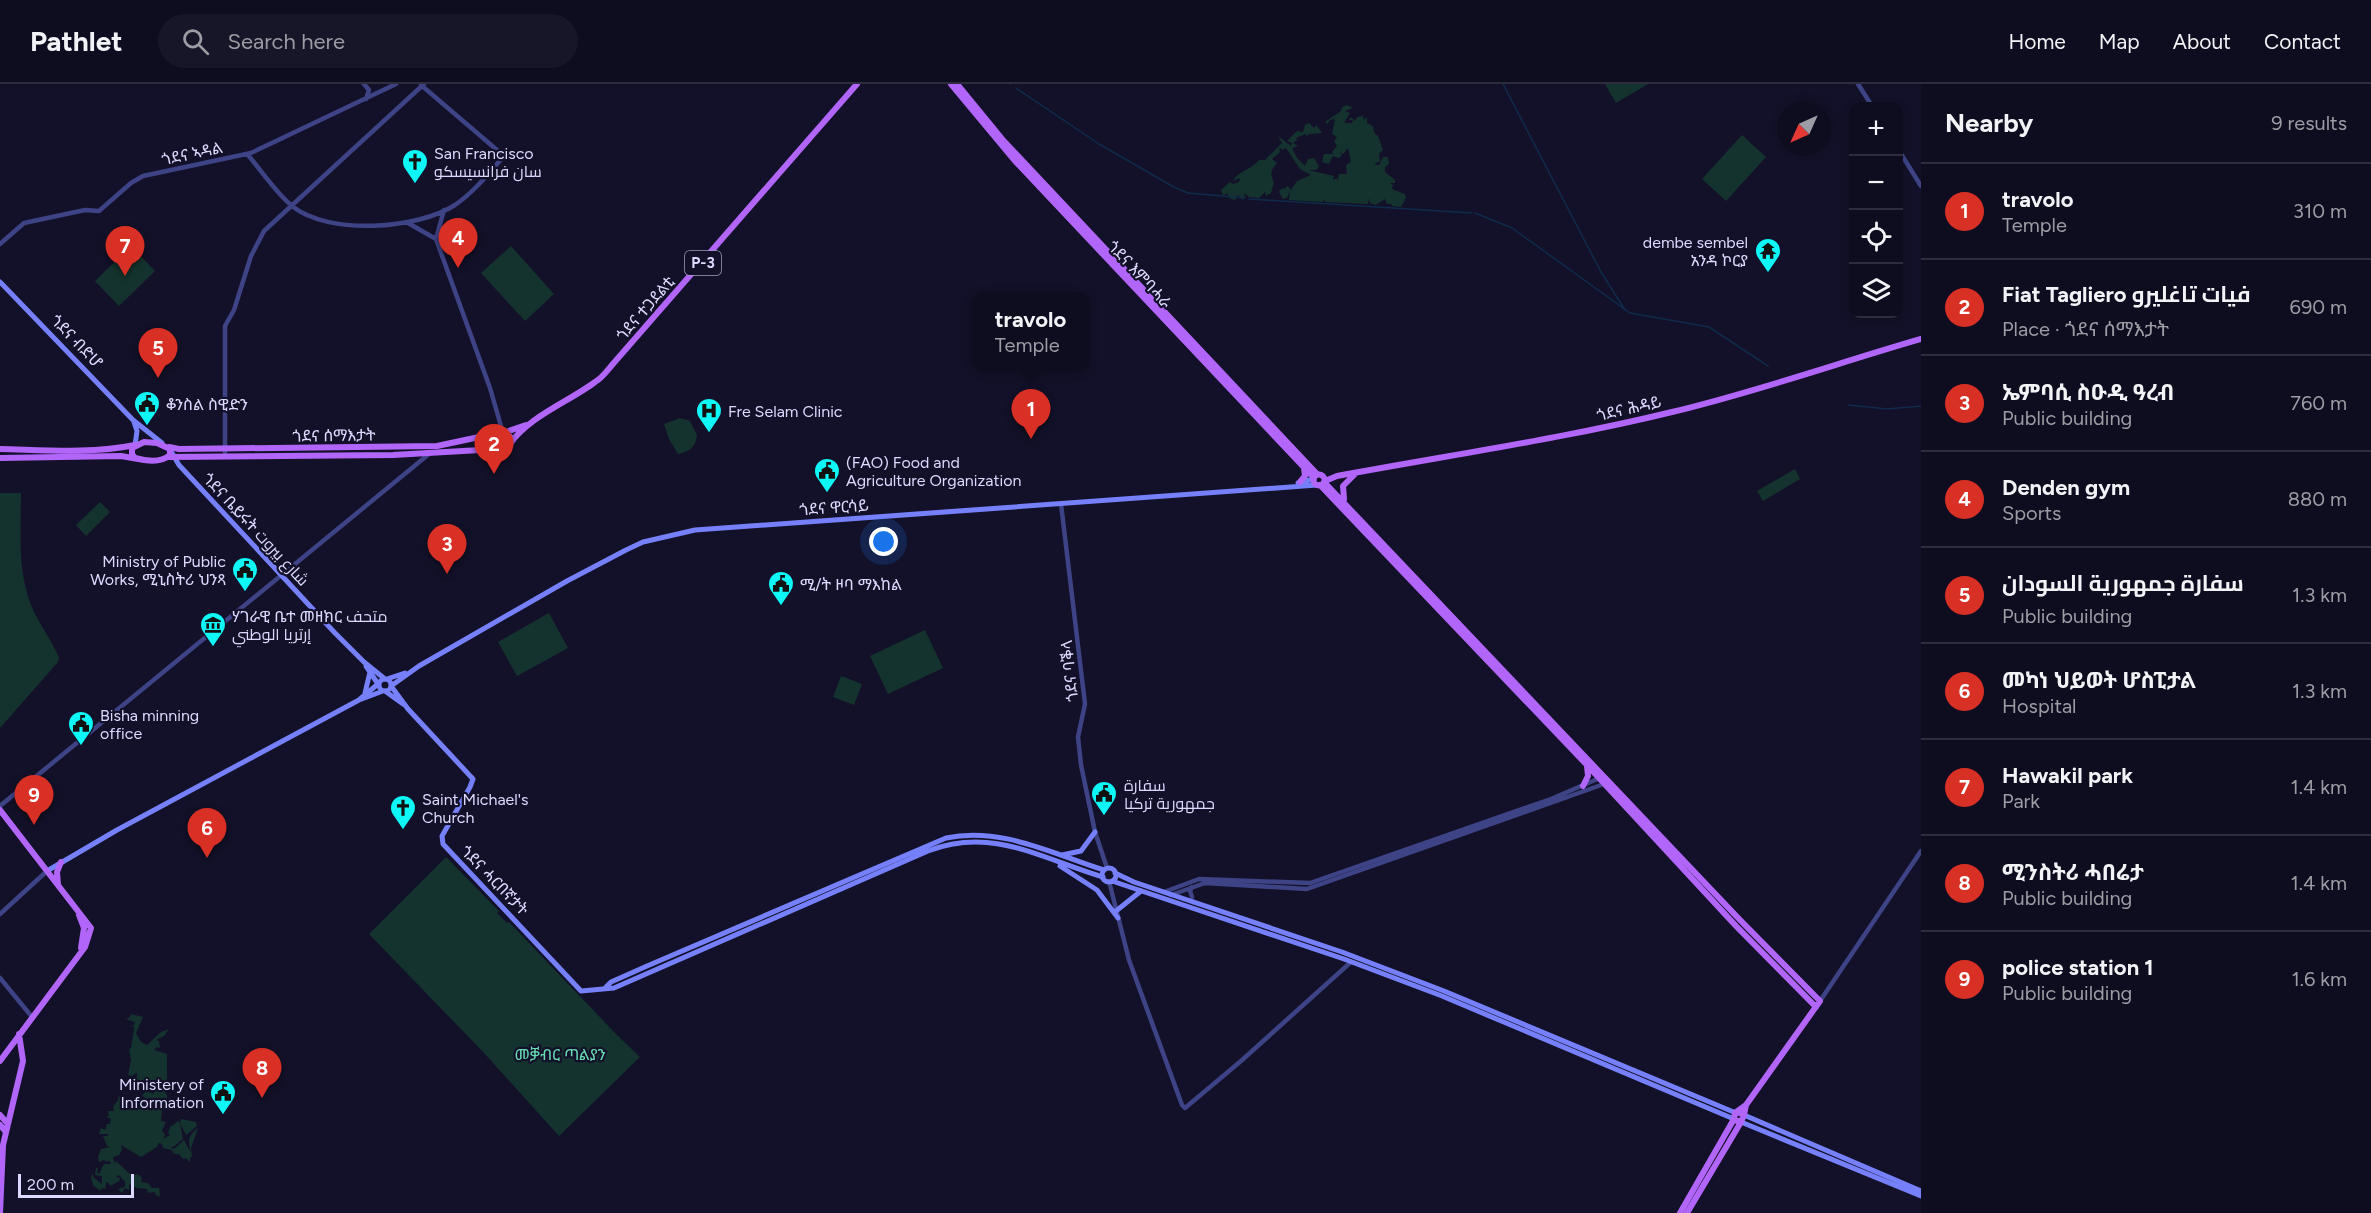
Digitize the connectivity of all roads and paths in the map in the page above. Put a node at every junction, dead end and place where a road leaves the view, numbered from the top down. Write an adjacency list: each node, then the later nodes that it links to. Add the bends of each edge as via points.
1 (364, 84): 9 (street, via 369,90)
2 (384, 84): 3 (street)
3 (396, 84): 9 (street, ጎደና ኣዳል)
4 (857, 84): 22 (main road, ጎደና ተጋደልቲ / P-3, via 596,382)
5 (951, 84): 35 (main road, ጎደና እምባሓራ, via 1016,162)
6 (957, 84): 37 (main road, ጎደና እምባሓራ, via 1020,159)
7 (1858, 84): 10 (street)
8 (422, 85): 14 (street); 15 (street, via 504,156 473,190)
9 (366, 99): 11 (street, ጎደና ኣዳል)
10 (1869, 102)
11 (247, 154): 14 (street); 18 (street, ጎደና ኣዳል, via 143,176 99,211 85,210 24,223)
12 (1903, 156): 13 (street)
13 (1921, 186)
14 (292, 206): 16 (street, via 328,222 362,226); 29 (street, via 264,231 254,248 225,326)
15 (444, 210): 16 (street); 17 (street)
16 (408, 223): 17 (street)
17 (436, 239): 23 (street, via 496,404)
18 (0, 244)
19 (0, 282): 21 (main road, ጎደና ብድሆ)
20 (1921, 339): 36 (main road, ጎደና ሕዳይ, via 1676,412)
21 (133, 420): 25 (main road, via 137,431); 30 (main road, ጎደና ብድሆ)
22 (532, 423): 23 (main road, ጎደና ተጋደልቲ / P-3); 24 (main road, ጎደና ተጋደልቲ / P-3)
23 (501, 433): 24 (main road, via 508,436); 26 (main road, ጎደና ሰማእታት); 28 (main road, via 493,440)
24 (510, 444): 28 (main road, via 504,450)
25 (135, 445): 27 (main road, ጎደና ሰማእታት); 30 (main road, ጎደና ሰማእታት, via 151,442); 33 (main road, via 131,453)
26 (437, 446): 29 (main road, ጎደና ሰማእታት); 31 (street)
27 (0, 449)
28 (498, 449): 31 (main road, ጎደና ሰማእታት)
29 (225, 452): 30 (main road, ጎደና ሰማእታት); 30 (main road, ጎደና ሰማእታት, via 179,449); 31 (main road, ጎደና ሰማእታት, via 329,456)
30 (169, 453): 33 (main road, ጎደና ሰማእታት); 34 (main road, ጎደና ብድሆ)
31 (430, 453): 41 (street)
32 (0, 458): 33 (main road, ጎደና ሰማእታት)
33 (138, 459)
34 (179, 465): 41 (main road, ጎደና ቤይሩት شارع بيروت)
35 (1304, 467): 37 (main road, ጎደና እምባሓራ); 38 (main road, via 1305,476)
36 (1357, 472): 37 (main road, ጎደና ሕዳይ); 40 (main road, via 1343,486)
37 (1319, 480): 38 (main road, ጎደና ዋርሳይ); 40 (main road); 52 (main road)
38 (1297, 483): 39 (main road, ጎደና ዋርሳይ)
39 (1061, 504): 43 (main road, ጎደና ዋርሳይ, via 695,530 662,537 626,550 567,581); 56 (street, ጎደና ባቕላ, via 1085,704 1078,742)
40 (1347, 505): 53 (main road)
41 (281, 575): 42 (main road, ጎደና ቤይሩት شارع بيروت); 55 (street)
42 (364, 662): 44 (main road); 45 (main road)
43 (410, 671): 45 (main road, ጎደና ዋርሳይ); 47 (main road, ጎደና ዋርሳይ)
44 (370, 672): 46 (main road); 49 (main road)
45 (386, 679): 46 (main road, ጎደና ዋርሳይ); 47 (main road)
46 (378, 684): 48 (main road); 49 (main road, ጎደና ዋርሳይ)
47 (391, 686): 48 (main road, ጎደና ዋርሳይ); 51 (main road)
48 (384, 691): 50 (main road, ጎደና ዋርሳይ); 51 (main road)
49 (364, 695): 50 (main road, ጎደና ዋርሳይ)
50 (359, 700): 59 (main road)
51 (404, 705): 71 (main road, ጎደና ሓርበኛታት, via 473,779 442,836 446,848 581,991 606,988 621,977)
52 (1587, 765): 53 (main road); 54 (main road)
53 (1602, 779): 54 (street); 66 (street, via 1307,889 1205,883); 76 (main road)
54 (1583, 786): 69 (street, via 1310,883 1199,879)
55 (0, 808): 62 (main road)
56 (1095, 832): 58 (main road, via 1081,850); 61 (street, ጎደና ባቕላ)
57 (1921, 851): 76 (street)
58 (1055, 855): 61 (main road); 71 (main road, via 993,836 956,836 929,844)
59 (61, 862): 62 (main road); 65 (main road)
60 (1054, 862): 64 (main road); 71 (main road, via 1020,849 972,840 928,850); 73 (main road, via 1098,890)
61 (1105, 869): 63 (main road, via 1111,868); 64 (main road)
62 (47, 871): 65 (main road); 72 (street)
63 (1115, 873): 64 (main road); 69 (main road)
64 (1108, 880): 67 (main road); 73 (street)
65 (58, 886): 77 (main road, via 78,912 86,935 80,952)
66 (1192, 886): 68 (street); 70 (street)
67 (1141, 891): 69 (main road); 73 (main road)
68 (1172, 894): 69 (main road); 81 (main road, via 1444,991)
69 (1164, 895): 74 (main road)
70 (1192, 897)
71 (804, 902)
72 (0, 914)
73 (1117, 914): 74 (street, via 1128,960 1185,1108)
74 (1351, 962): 81 (main road)
75 (0, 978): 77 (street)
76 (1818, 1004): 81 (main road)
77 (32, 1017): 78 (main road)
78 (19, 1034): 79 (main road); 82 (main road, via 23,1061)
79 (0, 1061)
80 (0, 1115): 82 (main road)
81 (1740, 1117): 85 (main road); 86 (main road); 88 (main road); 89 (main road)
82 (8, 1124): 84 (main road)
83 (0, 1125): 84 (main road)
84 (6, 1132): 87 (main road)
85 (1921, 1191)
86 (1921, 1196)
87 (0, 1213)
88 (1680, 1213)
89 (1687, 1213)

